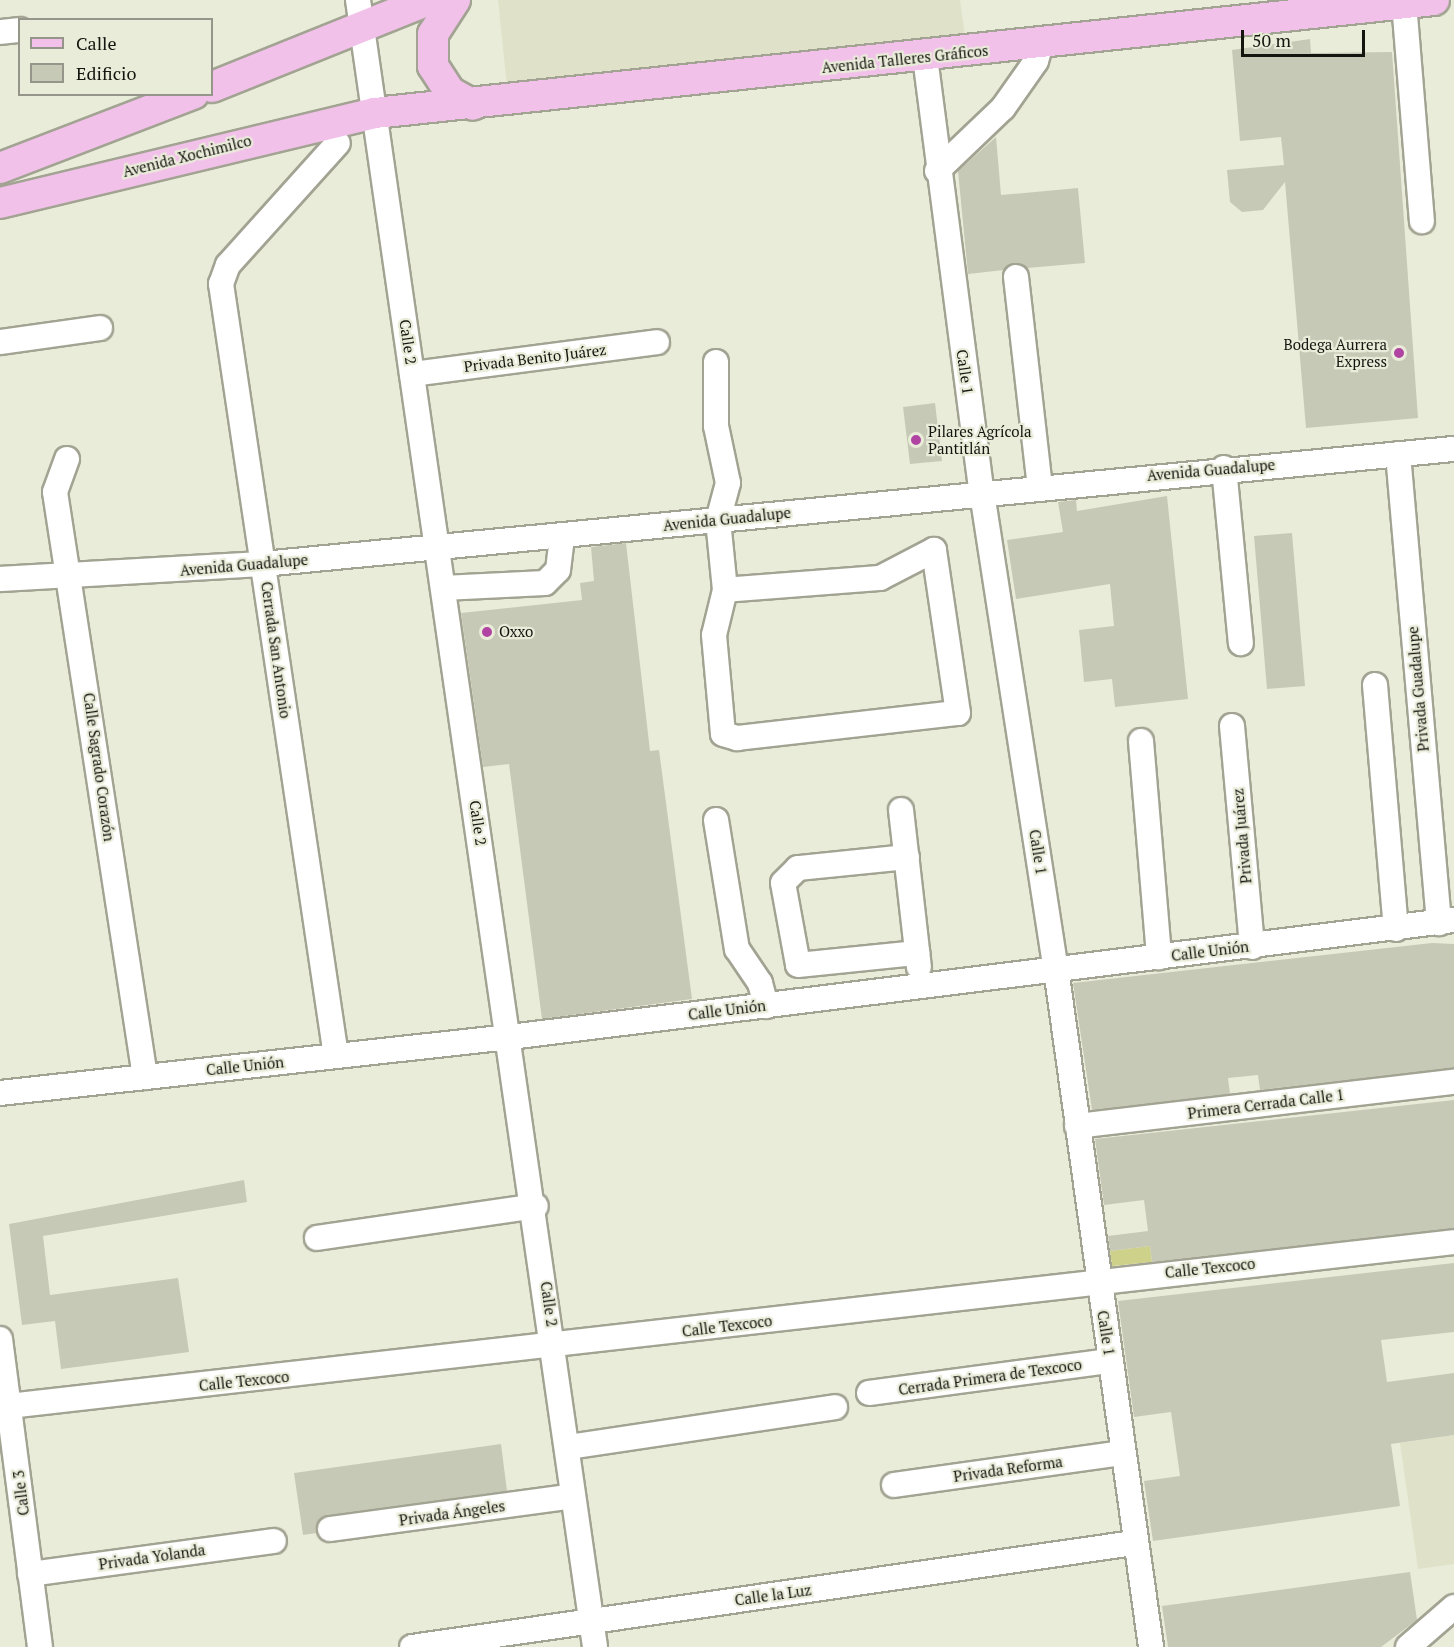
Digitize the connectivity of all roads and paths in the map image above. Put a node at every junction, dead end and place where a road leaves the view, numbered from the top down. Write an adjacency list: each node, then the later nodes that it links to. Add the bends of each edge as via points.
1 (428, 0): 5 (main road)
2 (454, 0): 12 (main road, via 433,34 433,66 450,92)
3 (1434, 0): 4 (main road, Avenida Talleres Gráficos)
4 (1404, 3): 8 (main road, Avenida Talleres Gráficos); 18 (street)
5 (360, 13): 10 (main road); 13 (street, Calle 2)
6 (18, 30): 7 (street)
7 (0, 32)
8 (1041, 44): 9 (main road, Avenida Talleres Gráficos); 16 (street, via 1036,61 1003,108)
9 (925, 57): 12 (main road, Avenida Talleres Gráficos); 16 (street, Calle 1)
10 (213, 86)
11 (188, 96): 15 (main road)
12 (473, 105): 13 (main road, Avenida Talleres Gráficos)
13 (375, 113): 17 (main road, Avenida Xochimilco); 24 (street, Calle 2)
14 (338, 143): 34 (street, Cerrada San Antonio, via 222,277)
15 (0, 168)
16 (937, 171): 30 (street, Calle 1)
17 (0, 203)
18 (1422, 221)
19 (1016, 277): 29 (street)
20 (100, 328): 21 (street)
21 (0, 342)
22 (657, 342): 24 (street, Privada Benito Juárez)
23 (716, 362): 31 (street, via 717,426 728,483)
24 (412, 374): 33 (street, Calle 2)
25 (1454, 449): 26 (street, Avenida Guadalupe)
26 (1398, 454): 28 (street, Avenida Guadalupe); 46 (street, Privada Guadalupe)
27 (67, 459): 35 (street, Calle Sagrado Corazón, via 55,489)
28 (1224, 468): 29 (street, Avenida Guadalupe); 39 (street)
29 (1040, 487): 30 (street, Avenida Guadalupe)
30 (982, 493): 31 (street, Avenida Guadalupe); 51 (street, Calle 1)
31 (718, 520): 32 (street, Avenida Guadalupe); 38 (street)
32 (562, 535): 33 (street, Avenida Guadalupe); 37 (street, via 558,570 545,583)
33 (436, 548): 34 (street, Avenida Guadalupe); 37 (street, Calle 2)
34 (263, 564): 35 (street, Avenida Guadalupe); 55 (street, Cerrada San Antonio)
35 (71, 578): 36 (street, Avenida Guadalupe); 56 (street, Calle Sagrado Corazón)
36 (0, 579)
37 (443, 588): 54 (street, Calle 2)
38 (725, 590): 38 (street, via 880,578 934,550 958,713 737,738 723,734 714,635)
39 (1241, 644)
40 (1375, 685): 47 (street)
41 (1232, 726): 48 (street, Privada Juárez)
42 (1141, 741): 50 (street)
43 (901, 810): 45 (street)
44 (716, 820): 53 (street, via 737,949 760,983)
45 (907, 857): 49 (street); 49 (street, via 798,868 783,883 794,962 798,965)
46 (1446, 922): 47 (street, Calle Unión)
47 (1396, 929): 48 (street, Calle Unión)
48 (1252, 946): 50 (street, Calle Unión)
49 (917, 953): 52 (street)
50 (1159, 957): 51 (street, Calle Unión)
51 (1056, 969): 52 (street, Calle Unión); 59 (street, Calle 1)
52 (920, 984): 53 (street, Calle Unión)
53 (766, 1006): 54 (street, Calle Unión)
54 (510, 1037): 55 (street, Calle Unión); 60 (street, Calle 2)
55 (336, 1056): 56 (street, Calle Unión)
56 (145, 1077): 58 (street, Calle Unión)
57 (1454, 1082): 59 (street, Primera Cerrada Calle 1)
58 (0, 1093)
59 (1077, 1126): 63 (street, Calle 1)
60 (536, 1206): 61 (street); 65 (street, Calle 2)
61 (317, 1238)
62 (1454, 1242): 63 (street, Calle Texcoco)
63 (1098, 1280): 65 (street, Calle Texcoco); 66 (street, Calle 1)
64 (0, 1339): 68 (street, Calle 3)
65 (555, 1347): 68 (street, Calle Texcoco); 70 (street, Calle 2)
66 (1110, 1361): 67 (street, Cerrada Primera de Texcoco); 71 (street, Calle 1)
67 (869, 1393)
68 (5, 1406): 77 (street, Calle 3)
69 (835, 1407): 70 (street)
70 (568, 1447): 73 (street, Calle 2)
71 (1122, 1453): 72 (street, Privada Reforma); 76 (street, Calle 1)
72 (894, 1485)
73 (573, 1496): 74 (street, Privada Ángeles); 79 (street, Calle 2)
74 (330, 1530)
75 (274, 1541): 77 (street, Privada Yolanda)
76 (1134, 1543): 79 (street, Calle la Luz); 83 (street, Calle 1)
77 (30, 1574): 80 (street, Calle 3)
78 (1454, 1607): 84 (street)
79 (591, 1620): 81 (street, Calle la Luz); 82 (street, Calle 2)
80 (40, 1647)
81 (412, 1647)
82 (595, 1647)
83 (1151, 1647)
84 (1408, 1647)

